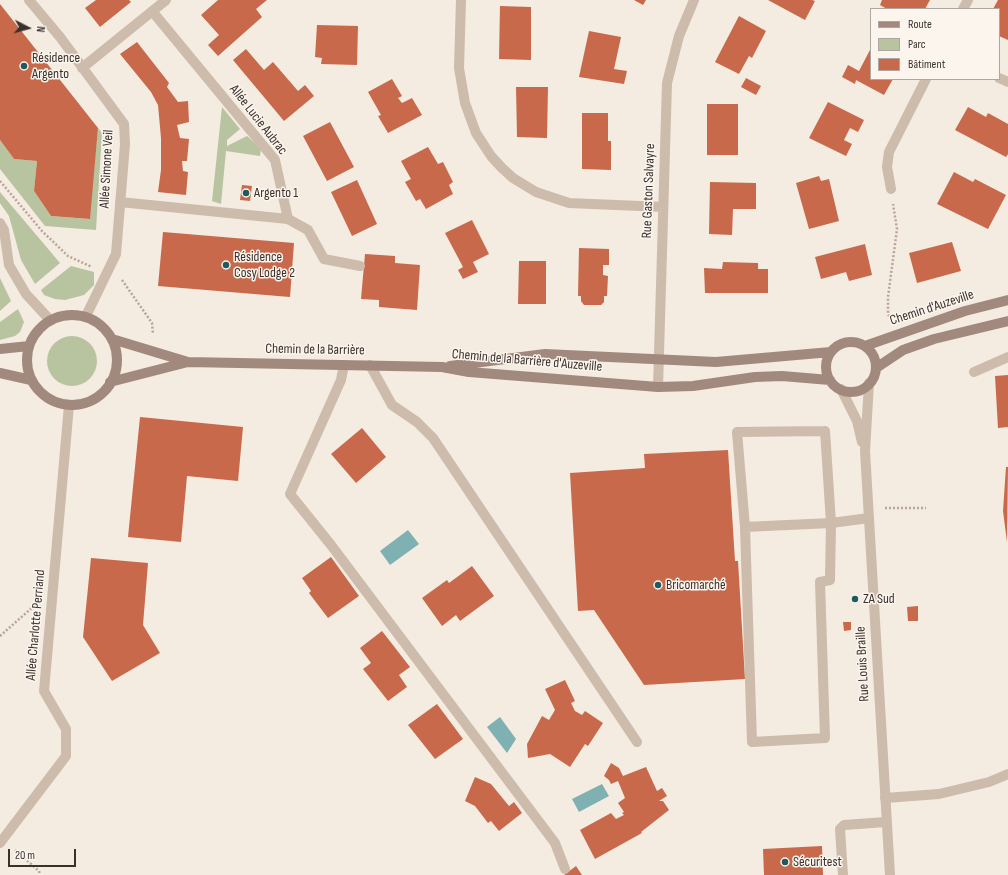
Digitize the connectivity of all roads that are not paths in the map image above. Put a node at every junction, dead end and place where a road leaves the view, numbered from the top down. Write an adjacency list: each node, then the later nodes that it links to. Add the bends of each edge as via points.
1 (29, 0): 6 (street, Allée Simone Veil)
2 (166, 0): 5 (street)
3 (461, 0): 10 (street, via 460,68 465,103 476,133 502,168 536,192 569,203)
4 (694, 0): 10 (street, Rue Gaston Salvayre, via 679,36 667,83)
5 (152, 11): 6 (street); 11 (street, Allée Lucie Aubrac, via 275,160)
6 (82, 68): 9 (street, Allée Simone Veil, via 124,124 125,144)
7 (925, 80): 8 (street, via 889,152 887,167)
8 (891, 189)
9 (120, 202): 11 (street); 15 (street, Allée Simone Veil, via 116,254)
10 (663, 208): 24 (street, Rue Gaston Salvayre)
11 (288, 219): 13 (street, via 308,230 324,259)
12 (0, 223): 16 (street, via 4,230 9,265 26,294)
13 (360, 266)
14 (1008, 300): 20 (street, Chemin d'Auzeville, via 965,311)
15 (86, 316): 16 (street, via 62,315); 18 (street, via 101,326)
16 (50, 320): 19 (street, via 34,335)
17 (1008, 321): 29 (street, via 934,339 903,350)
18 (112, 339): 25 (street, Chemin de la Barrière); 34 (street, via 117,362 115,374)
19 (29, 346): 21 (street); 32 (street, via 26,357)
20 (865, 346): 22 (street, via 847,342); 29 (street, via 871,352)
21 (0, 349)
22 (831, 352): 24 (street, Chemin de la Barrière d'Auzeville, via 716,362); 33 (street, via 826,365)
23 (1008, 358): 30 (street)
24 (659, 360): 28 (street, Chemin de la Barrière d'Auzeville, via 545,354); 36 (street, Rue Gaston Salvayre)
25 (188, 362): 26 (street, Chemin de la Barrière); 34 (street, Chemin de la Barrière)
26 (344, 365): 27 (street, Chemin de la Barrière); 48 (street, via 341,380 290,494 555,842)
27 (370, 365): 28 (street, Chemin de la Barrière); 43 (street, via 392,405 417,422 433,438)
28 (442, 367): 36 (street, Chemin de la Barrière d'Auzeville, via 469,372)
29 (876, 368): 35 (street)
30 (974, 372)
31 (0, 373): 32 (street)
32 (31, 380): 38 (street, via 47,398)
33 (830, 380): 36 (street, Chemin de la Barrière d'Auzeville, via 782,376 755,377); 37 (street)
34 (110, 382): 38 (street, via 102,394 92,400)
35 (869, 383): 37 (street, via 855,391); 39 (street, Rue Louis Braille)
36 (658, 388)
37 (841, 390): 39 (street, Rue Louis Braille, via 857,421)
38 (69, 405): 47 (street, Allée Charlotte Perriand, via 44,691 66,729 66,756)
39 (864, 451): 40 (street, Rue Louis Braille)
40 (869, 518): 41 (street); 45 (street, Rue Louis Braille)
41 (831, 523): 42 (street); 42 (street, via 825,431 737,432); 42 (street, via 830,580 820,582 825,738 760,742 752,742)
42 (745, 527)
43 (637, 742)
44 (1008, 774): 45 (street, via 989,782 939,794)
45 (885, 798): 46 (street, Rue Louis Braille)
46 (886, 822): 49 (street, via 844,825 840,830); 50 (street, Rue Louis Braille)
47 (1, 841)
48 (564, 869)
49 (843, 875)
50 (890, 875)

